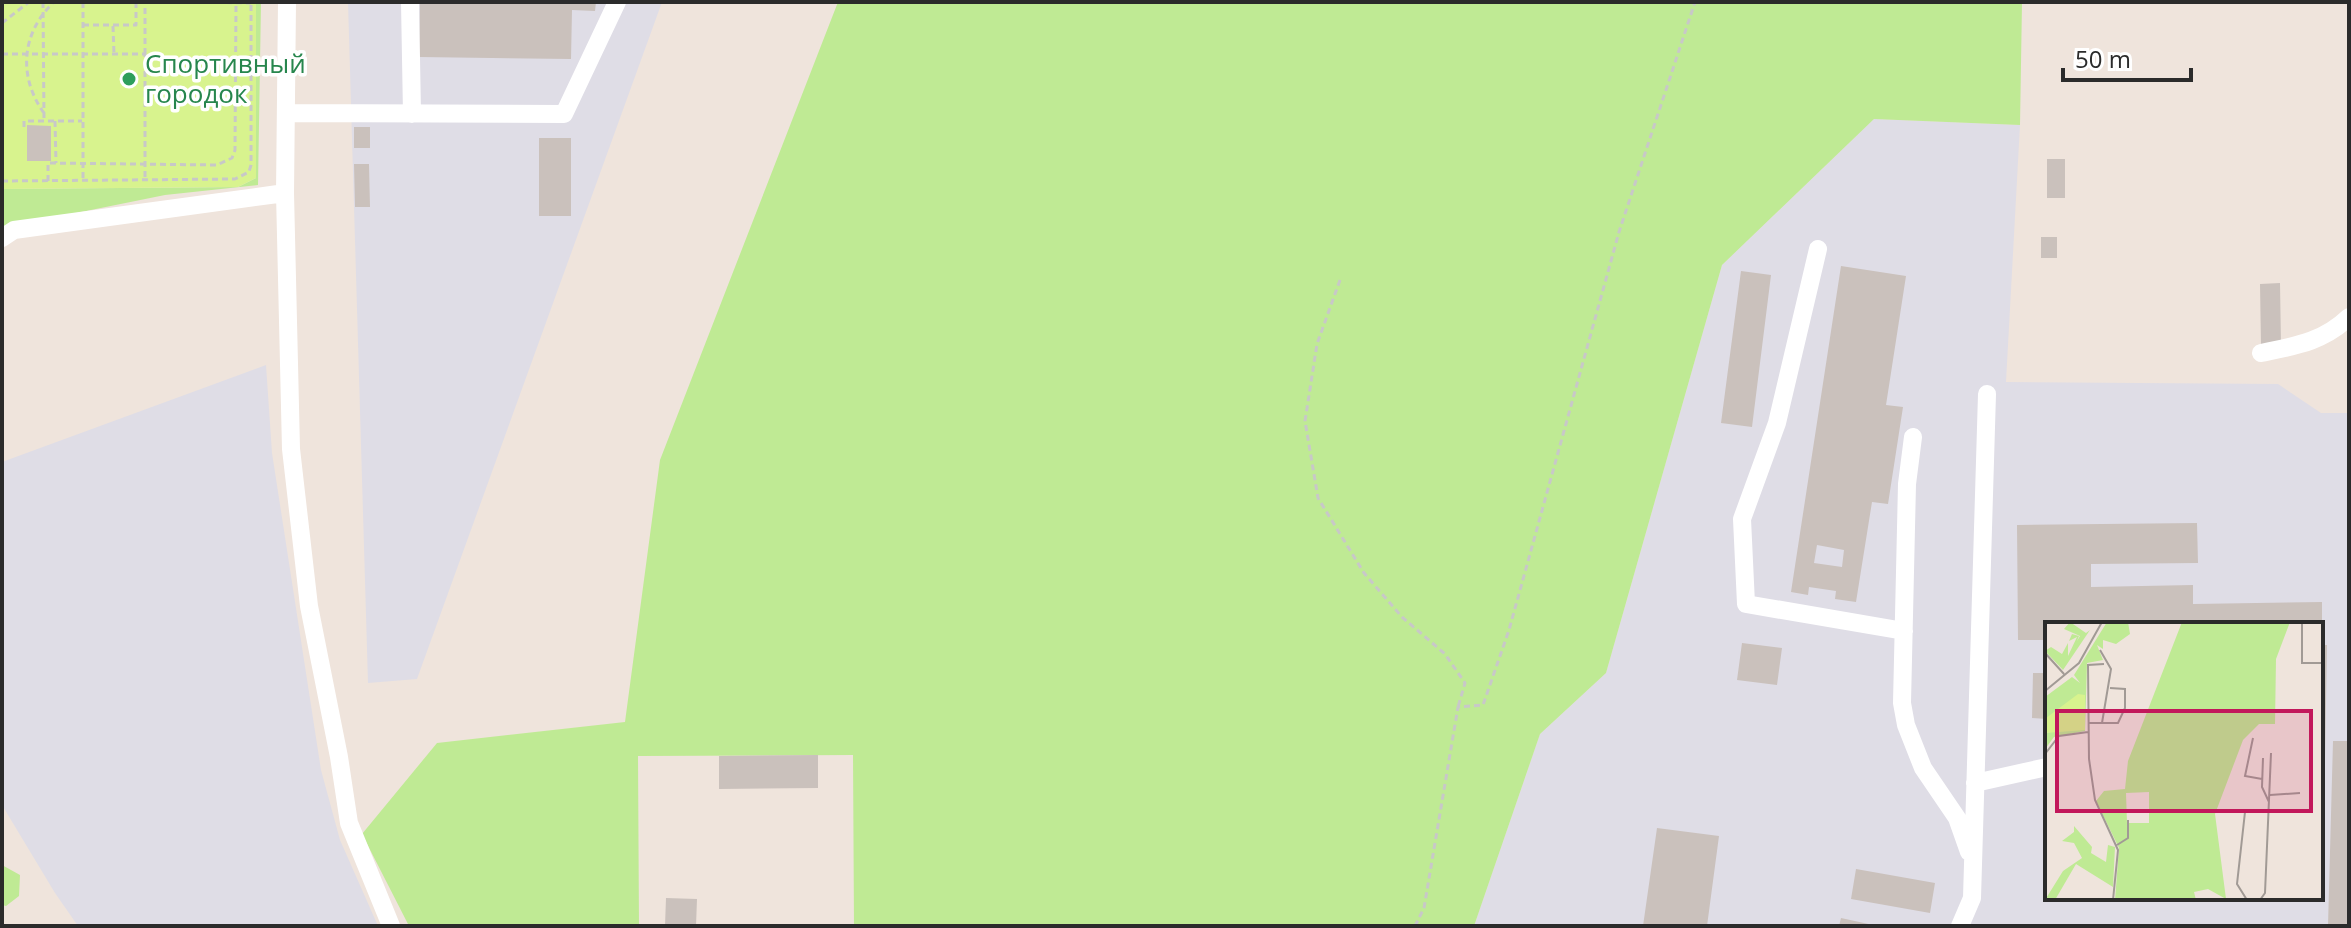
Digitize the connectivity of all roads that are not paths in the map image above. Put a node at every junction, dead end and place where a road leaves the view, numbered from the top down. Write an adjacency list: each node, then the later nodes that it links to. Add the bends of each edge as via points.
1 (287, 2): 4 (lane)
2 (410, 2): 5 (lane)
3 (617, 2): 5 (lane, via 564,114)
4 (287, 113): 5 (lane); 6 (lane)
5 (412, 114)
6 (285, 193): 7 (lane, via 14,230); 13 (lane)
7 (2, 238)
8 (1818, 249): 15 (lane, via 1777,423 1742,519 1746,604)
9 (2349, 317): 10 (lane, via 2335,331 2302,345)
10 (2261, 353)
11 (1987, 394): 17 (lane)
12 (1913, 437): 15 (lane)
13 (291, 449): 14 (lane); 19 (lane, via 309,606 349,823)
14 (272, 453)
15 (1904, 631): 18 (lane, via 1906,725 1923,768 1957,818)
16 (2045, 767): 17 (lane)
17 (1975, 783): 18 (lane)
18 (1973, 862): 20 (lane, via 1972,898)
19 (391, 926)
20 (1960, 926)

